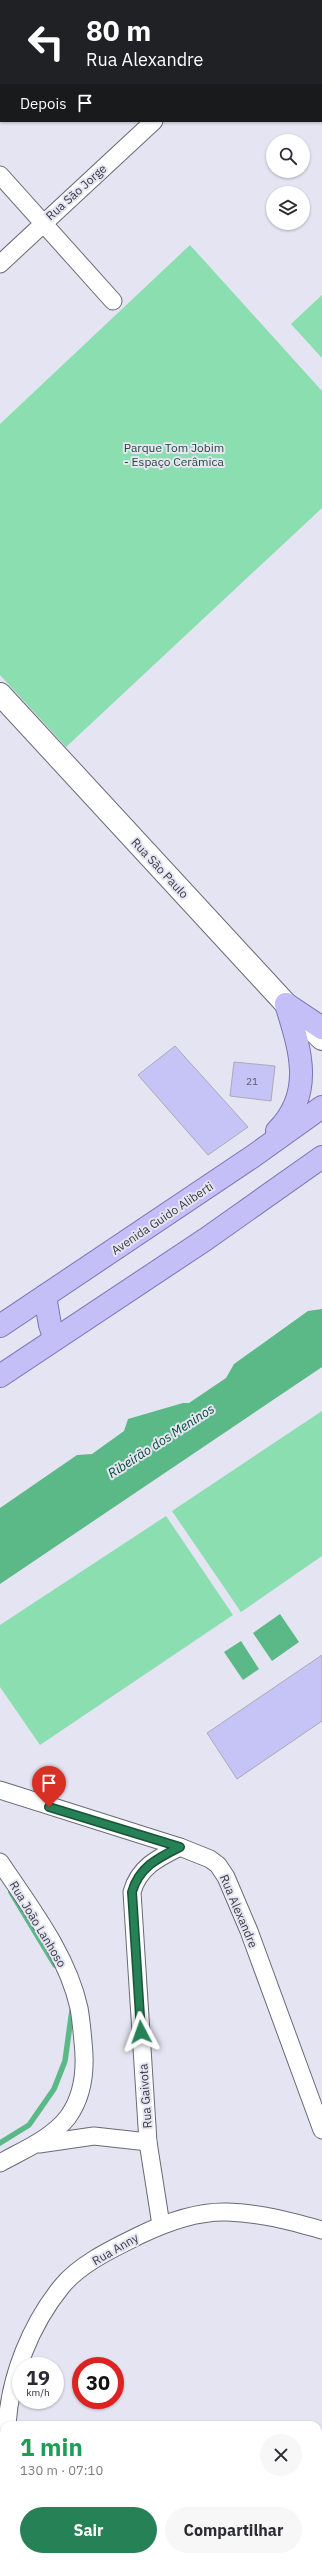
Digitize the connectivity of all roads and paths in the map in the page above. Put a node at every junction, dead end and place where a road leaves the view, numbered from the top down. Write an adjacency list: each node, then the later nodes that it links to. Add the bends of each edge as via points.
1 (153, 122): 3 (street, Rua São Jorge)
2 (0, 175): 3 (street)
3 (42, 222): 4 (street, Rua São Jorge); 5 (street)
4 (0, 264)
5 (113, 300)
6 (0, 694): 7 (street, Rua São Paulo)
7 (286, 1004): 8 (main road); 9 (street, Rua São Paulo); 11 (main road, via 300,1051 302,1072 298,1100 286,1122)
8 (322, 1028)
9 (322, 1039)
10 (322, 1107): 11 (main road, Avenida Guido Aliberti)
11 (252, 1157): 15 (main road, Avenida Guido Aliberti)
12 (322, 1157): 14 (main road)
13 (322, 1174): 14 (main road)
14 (206, 1239): 17 (main road)
15 (45, 1296): 16 (main road, Avenida Guido Aliberti); 17 (main road)
16 (0, 1326)
17 (55, 1339): 18 (main road)
18 (0, 1376)
19 (0, 1790): 20 (street, Rua Alexandre)
20 (180, 1847): 22 (street, Rua Alexandre, via 210,1859 226,1877 249,1931); 23 (street, Rua Gaivota, via 146,1866 135,1881 132,1892)
21 (0, 1862): 24 (street, Rua João Lanhoso, via 46,1932 68,1974 79,2009 86,2067 78,2100 68,2117)
22 (322, 2130)
23 (148, 2142): 24 (street, via 94,2136); 26 (street, Rua Gaivota)
24 (35, 2144): 25 (street, Rua João Lanhoso)
25 (0, 2163)
26 (161, 2225): 27 (street, Rua Anny, via 191,2216 226,2212 271,2215); 28 (street, Rua Anny, via 87,2265 63,2286 34,2328 8,2405)
27 (322, 2230)
28 (7, 2421)

